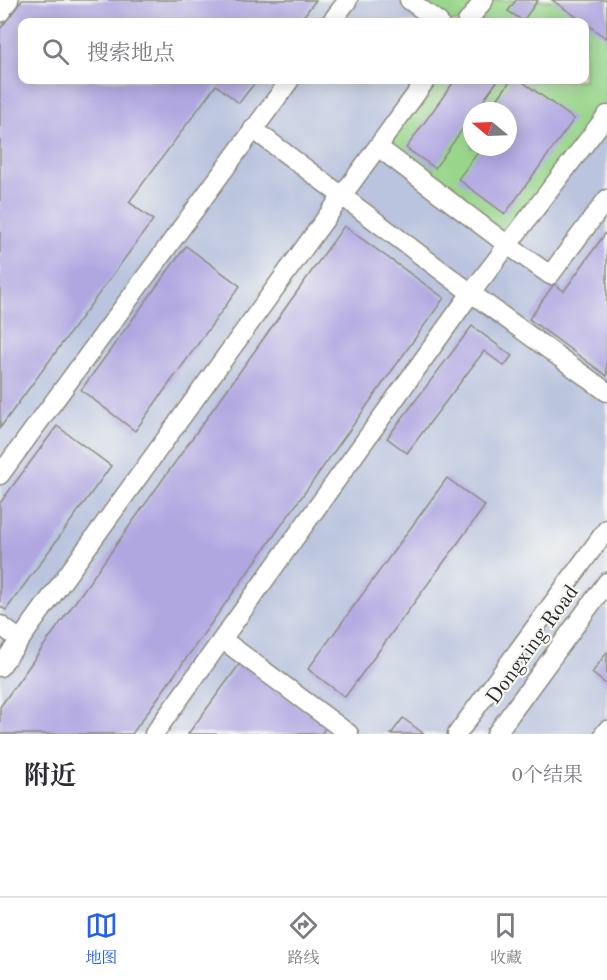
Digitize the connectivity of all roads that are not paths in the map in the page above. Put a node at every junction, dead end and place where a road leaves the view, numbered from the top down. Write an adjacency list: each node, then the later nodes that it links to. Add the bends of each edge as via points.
1 (9, 0): 5 (street)
2 (348, 0): 6 (street)
3 (409, 0): 7 (street)
4 (484, 0): 8 (street)
5 (0, 13)
6 (334, 18)
7 (434, 18)
8 (470, 18)
9 (287, 84): 12 (street)
10 (423, 84): 13 (street)
11 (607, 115): 16 (street)
12 (253, 129): 14 (street); 19 (street)
13 (378, 147): 14 (street); 16 (street)
14 (342, 196): 17 (street); 23 (street)
15 (607, 199): 16 (street, via 550,274)
16 (509, 246): 17 (street)
17 (471, 293): 18 (street); 24 (street)
18 (607, 392)
19 (0, 475)
20 (607, 529): 29 (street)
21 (607, 582): 30 (street, Dongxing Road)
22 (0, 625): 23 (street)
23 (20, 640): 25 (street)
24 (223, 640): 27 (street); 28 (street)
25 (0, 667)
26 (607, 730): 31 (street)
27 (154, 734)
28 (350, 734)
29 (457, 734)
30 (496, 734)
31 (604, 734)

